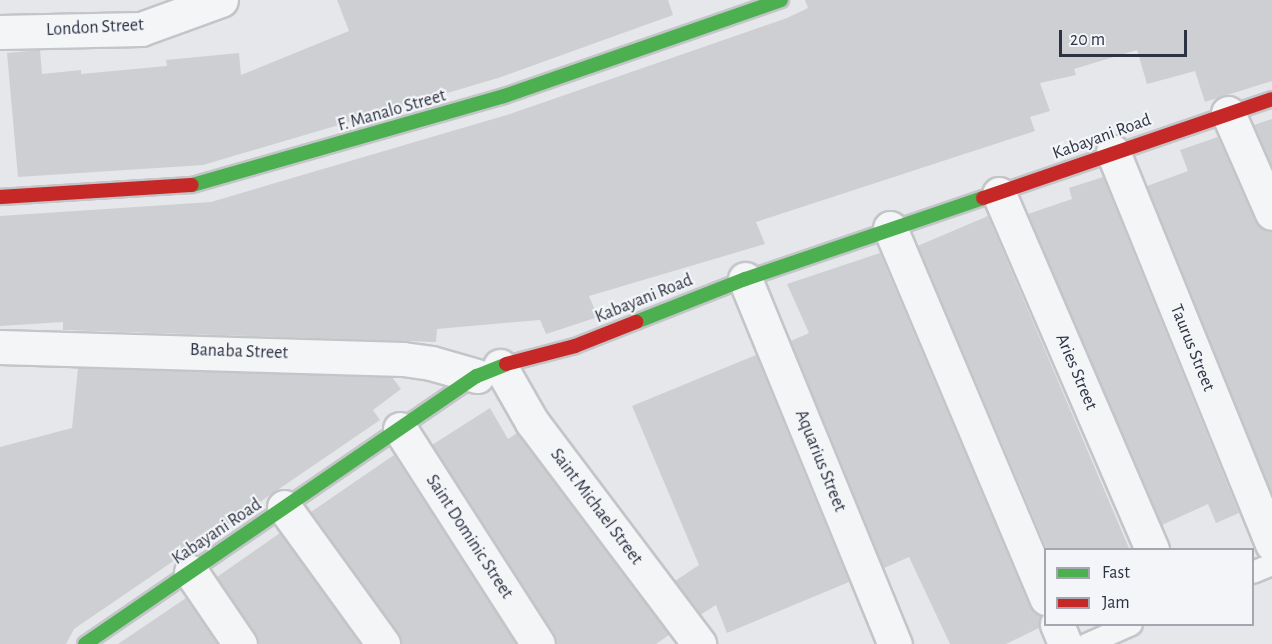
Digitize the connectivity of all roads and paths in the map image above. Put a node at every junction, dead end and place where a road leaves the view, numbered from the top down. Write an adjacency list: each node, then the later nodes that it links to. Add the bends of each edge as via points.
1 (221, 0): 3 (street, London Street, via 141,29)
2 (781, 0): 8 (street, F. Manalo Street, via 504,96 206,184)
3 (0, 32)
4 (1272, 99): 5 (street, Kabayani Road)
5 (1228, 113): 6 (street, Kabayani Road); 9 (street)
6 (1113, 152): 7 (street, Kabayani Road); 16 (street, Taurus Street)
7 (999, 194): 10 (street, Kabayani Road); 17 (street, Aries Street)
8 (0, 197)
9 (1272, 213)
10 (890, 228): 11 (street, Kabayani Road); 21 (street)
11 (745, 279): 13 (street, Kabayani Road, via 576,346); 29 (street, Aquarius Street)
12 (0, 346): 13 (street, Banaba Street, via 403,359)
13 (488, 371): 14 (street, Kabayani Road); 28 (street, Saint Michael Street, via 532,422)
14 (400, 429): 15 (street, Kabayani Road); 27 (street, Saint Dominic Street)
15 (284, 507): 20 (street, Kabayani Road); 26 (street)
16 (1272, 544)
17 (1152, 548)
18 (1272, 564): 19 (lane)
19 (1254, 571)
20 (191, 572): 24 (street, Kabayani Road); 25 (street)
21 (1044, 593)
22 (1058, 626): 30 (street)
23 (1126, 626): 31 (lane)
24 (91, 642)
25 (240, 644)
26 (383, 644)
27 (538, 644)
28 (699, 644)
29 (895, 644)
30 (1065, 644)
31 (1086, 644)

